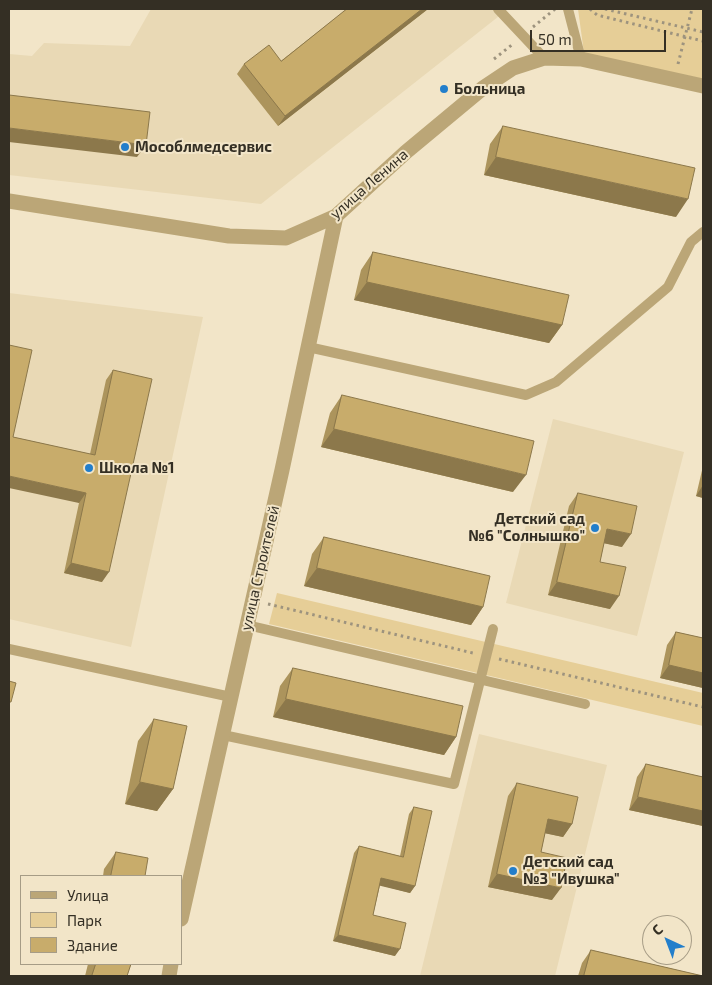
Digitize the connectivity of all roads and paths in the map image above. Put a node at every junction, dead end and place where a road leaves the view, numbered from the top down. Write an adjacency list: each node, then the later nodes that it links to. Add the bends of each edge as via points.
1 (498, 9): 9 (lane)
2 (556, 9): 9 (path)
3 (568, 9): 13 (lane)
4 (590, 9): 10 (path, via 598,15)
5 (605, 9): 7 (path)
6 (692, 9): 7 (path)
7 (688, 27): 8 (path); 10 (path)
8 (703, 32)
9 (522, 36): 12 (lane); 14 (path)
10 (684, 36): 11 (path); 15 (path)
11 (703, 41)
12 (544, 58): 13 (street, улица Ленина); 18 (street, улица Ленина, via 513,68 483,88)
13 (581, 59): 16 (street, улица Ленина)
14 (487, 64)
15 (677, 68)
16 (703, 86)
17 (9, 201): 18 (street, улица Ленина, via 229,236 286,238)
18 (336, 216): 20 (street, улица Строителей)
19 (703, 232): 20 (lane, via 691,242 668,287 556,382 526,395)
20 (308, 347): 21 (street, улица Строителей)
21 (247, 625): 24 (lane); 25 (street, улица Строителей)
22 (493, 629): 24 (lane)
23 (9, 649): 25 (lane)
24 (479, 679): 26 (lane); 27 (lane, via 454,784)
25 (231, 697): 27 (street, улица Строителей)
26 (585, 704)
27 (222, 735): 28 (street, улица Строителей)
28 (182, 915)

